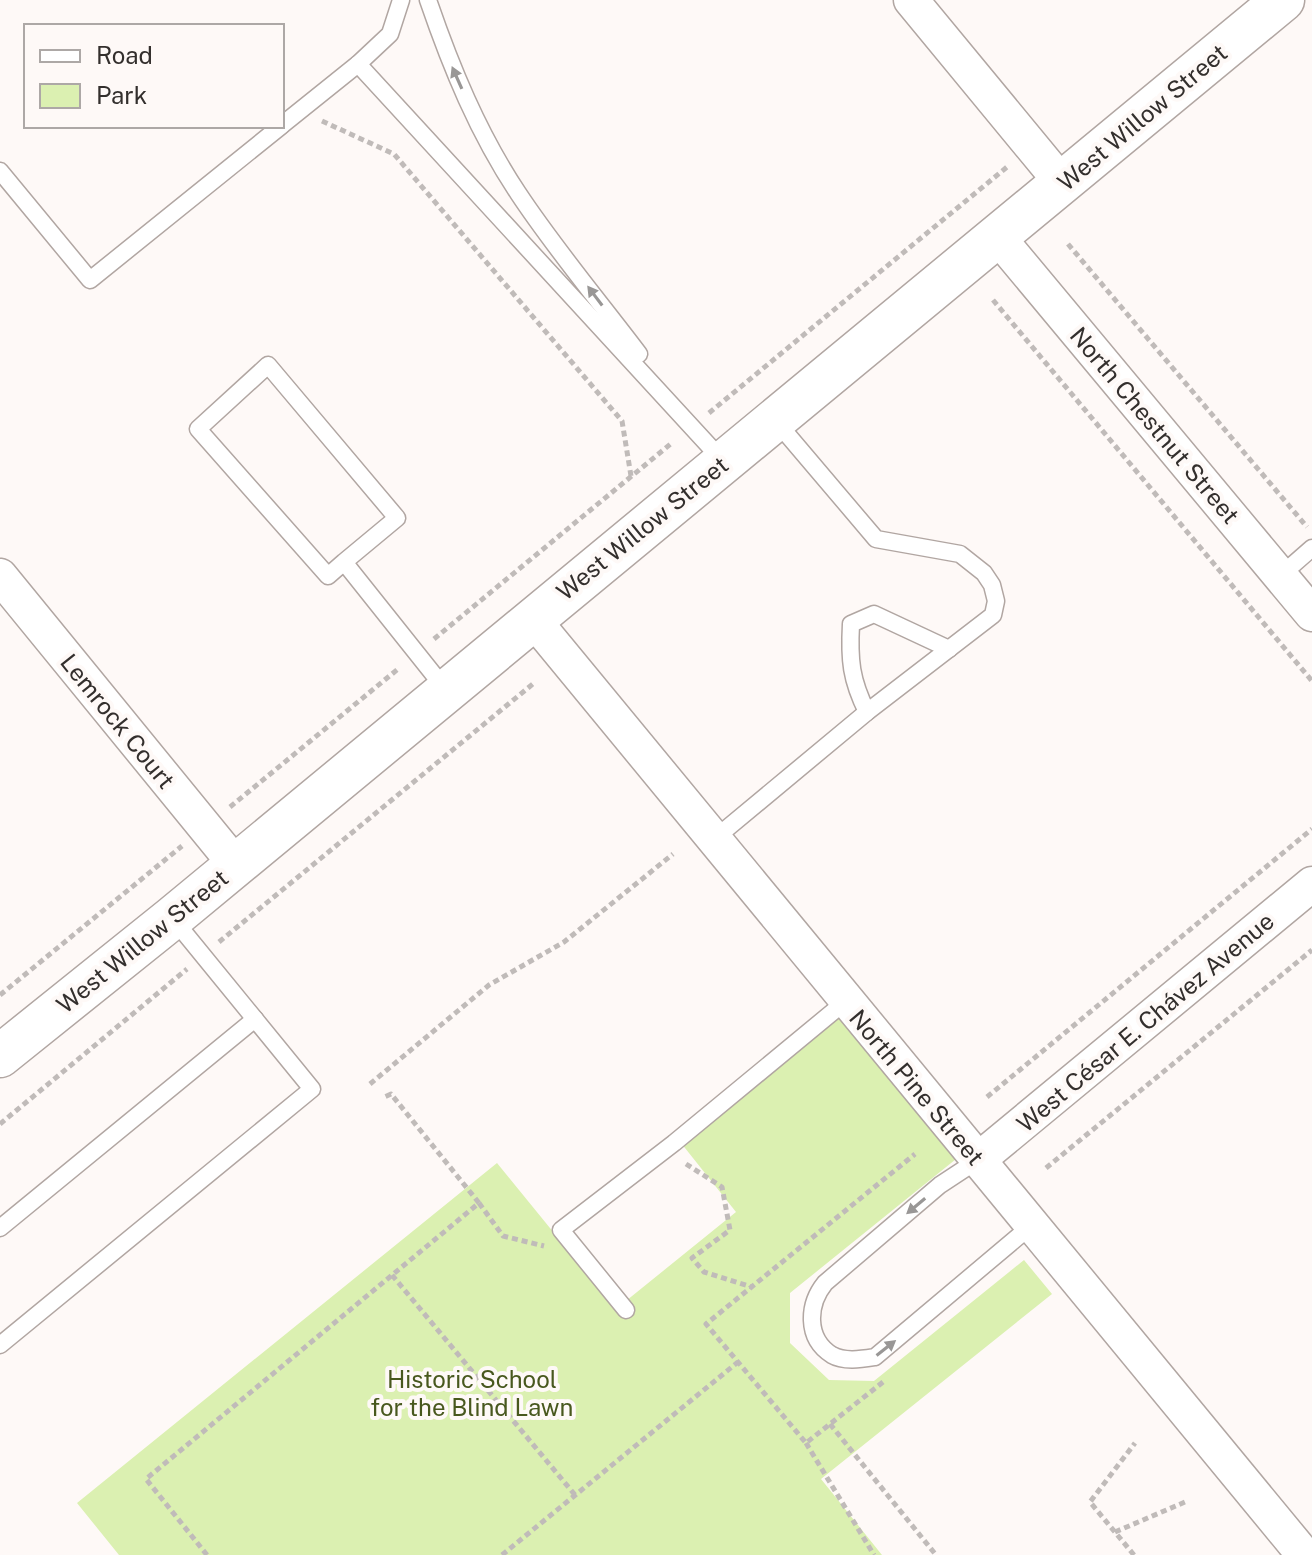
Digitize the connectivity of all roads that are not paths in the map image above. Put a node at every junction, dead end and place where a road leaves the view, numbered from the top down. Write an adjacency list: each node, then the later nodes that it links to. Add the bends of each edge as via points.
1 (401, 0): 5 (lane, via 390,34)
2 (428, 0): 12 (lane, one-way to 2, via 518,193 477,122)
3 (911, 0): 9 (street)
4 (1283, 0): 9 (street, West Willow Street)
5 (358, 64): 6 (lane); 12 (lane)
6 (284, 124)
7 (279, 128): 8 (lane, via 90,280)
8 (0, 171)
9 (1062, 183): 10 (street, West Willow Street)
10 (997, 236): 11 (street, West Willow Street); 17 (street, North Chestnut Street)
11 (774, 419): 13 (street, West Willow Street); 20 (lane, via 876,539 960,554 984,573 996,601 993,615)
12 (693, 426): 13 (lane)
13 (723, 461): 19 (street, West Willow Street)
14 (1312, 548): 17 (lane)
15 (344, 562): 15 (lane, via 328,576 198,429 268,365 397,518); 21 (lane)
16 (0, 576): 24 (street, Lemrock Court)
17 (1280, 576): 18 (street, North Chestnut Street)
18 (1312, 614)
19 (532, 618): 21 (street, West Willow Street); 23 (street, North Pine Street)
20 (949, 649): 22 (lane); 22 (lane, via 874,614 851,624 854,687)
21 (446, 690): 24 (street, West Willow Street)
22 (867, 712): 23 (lane)
23 (713, 840): 27 (street, North Pine Street)
24 (236, 865): 26 (street, West Willow Street)
25 (1312, 884): 30 (street, West César E. Chávez Avenue)
26 (172, 918): 28 (lane); 29 (street, West Willow Street)
27 (846, 1001): 30 (street, North Pine Street); 33 (lane, via 561,1230)
28 (255, 1019): 32 (lane); 34 (lane, via 312,1089)
29 (0, 1056)
30 (978, 1160): 31 (street, North Pine Street); 31 (lane, one-way to 31, via 940,1185 825,1283 811,1311 819,1340 844,1359 875,1357)
31 (1032, 1225): 35 (street, North Pine Street)
32 (0, 1228)
33 (626, 1310)
34 (0, 1345)
35 (1304, 1555)

